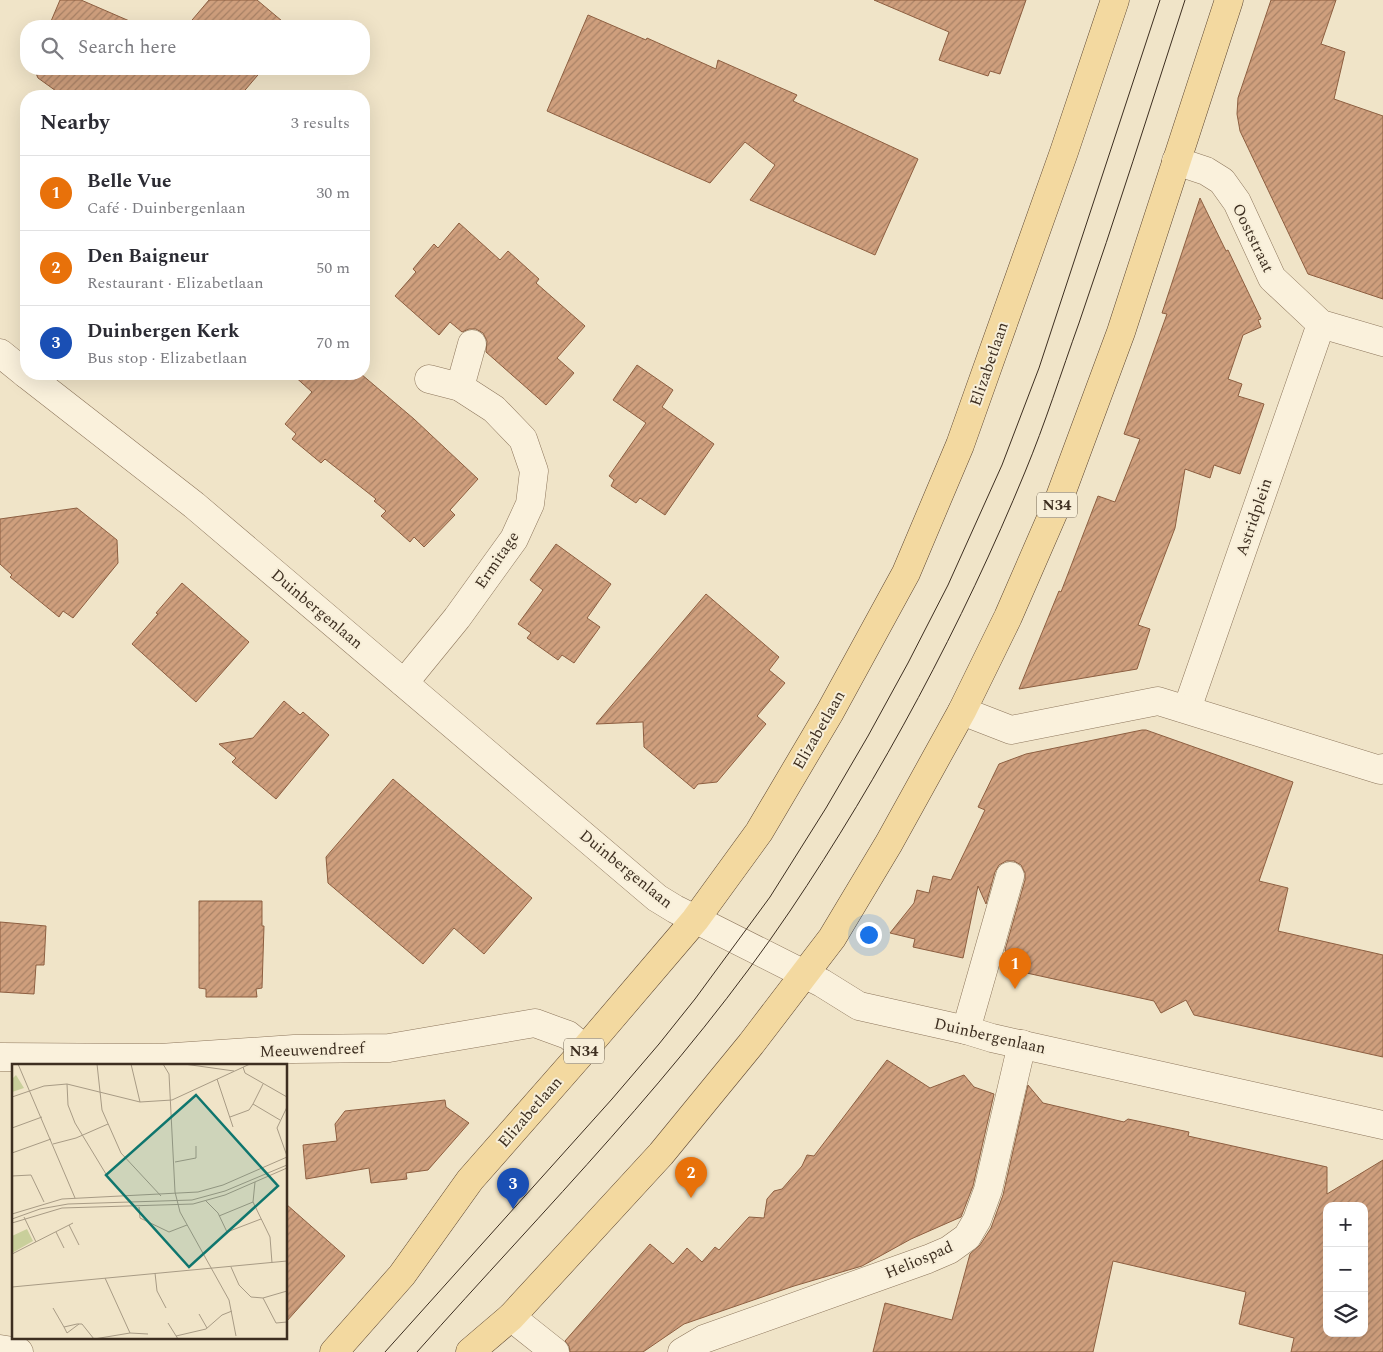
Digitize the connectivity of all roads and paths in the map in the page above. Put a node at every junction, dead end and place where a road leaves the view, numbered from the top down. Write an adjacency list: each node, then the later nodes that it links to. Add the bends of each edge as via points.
1 (1115, 0): 17 (main road, Elizabetlaan / N34, via 960,445 906,573 830,712 759,832)
2 (1229, 0): 3 (main road, N34)
3 (1176, 161): 4 (street, Ooststraat, via 1206,171 1222,181 1236,202 1272,278); 14 (main road, N34, via 1121,332 1058,502 1008,618)
4 (1321, 324): 5 (street, Ooststraat); 13 (street, Astridplein)
5 (1383, 342)
6 (472, 344): 11 (street)
7 (0, 353): 8 (street, Duinbergenlaan)
8 (20, 369)
9 (428, 379): 11 (street, Ermitage)
10 (34, 380): 12 (street, Duinbergenlaan, via 194,505)
11 (460, 388): 12 (street, Ermitage, via 494,409 523,439 534,471 530,504 514,539 457,618)
12 (404, 683): 17 (street, Duinbergenlaan, via 657,898)
13 (1187, 709): 14 (street, via 1158,700 1011,730); 15 (street, via 1380,770)
14 (962, 711): 18 (main road, N34, via 848,912)
15 (1383, 768)
16 (1010, 876): 19 (street)
17 (695, 920): 18 (street, Duinbergenlaan); 21 (main road, Elizabetlaan / N34)
18 (805, 975): 19 (street, Duinbergenlaan, via 859,1006); 24 (main road, N34, via 661,1154)
19 (966, 1030): 20 (street, Duinbergenlaan)
20 (1022, 1044): 23 (street, Duinbergenlaan); 30 (street, Heliospad, via 988,1190 967,1237 950,1250 704,1339)
21 (585, 1049): 22 (street, Meeuwendreef, via 568,1035 535,1023 388,1048 294,1049 160,1058); 27 (main road, Elizabetlaan / N34, via 470,1180 402,1274)
22 (0, 1057)
23 (1383, 1125)
24 (511, 1317): 28 (main road, N34); 29 (street)
25 (0, 1349): 26 (street)
26 (19, 1352)
27 (334, 1352)
28 (470, 1352)
29 (555, 1352)
30 (682, 1352)

